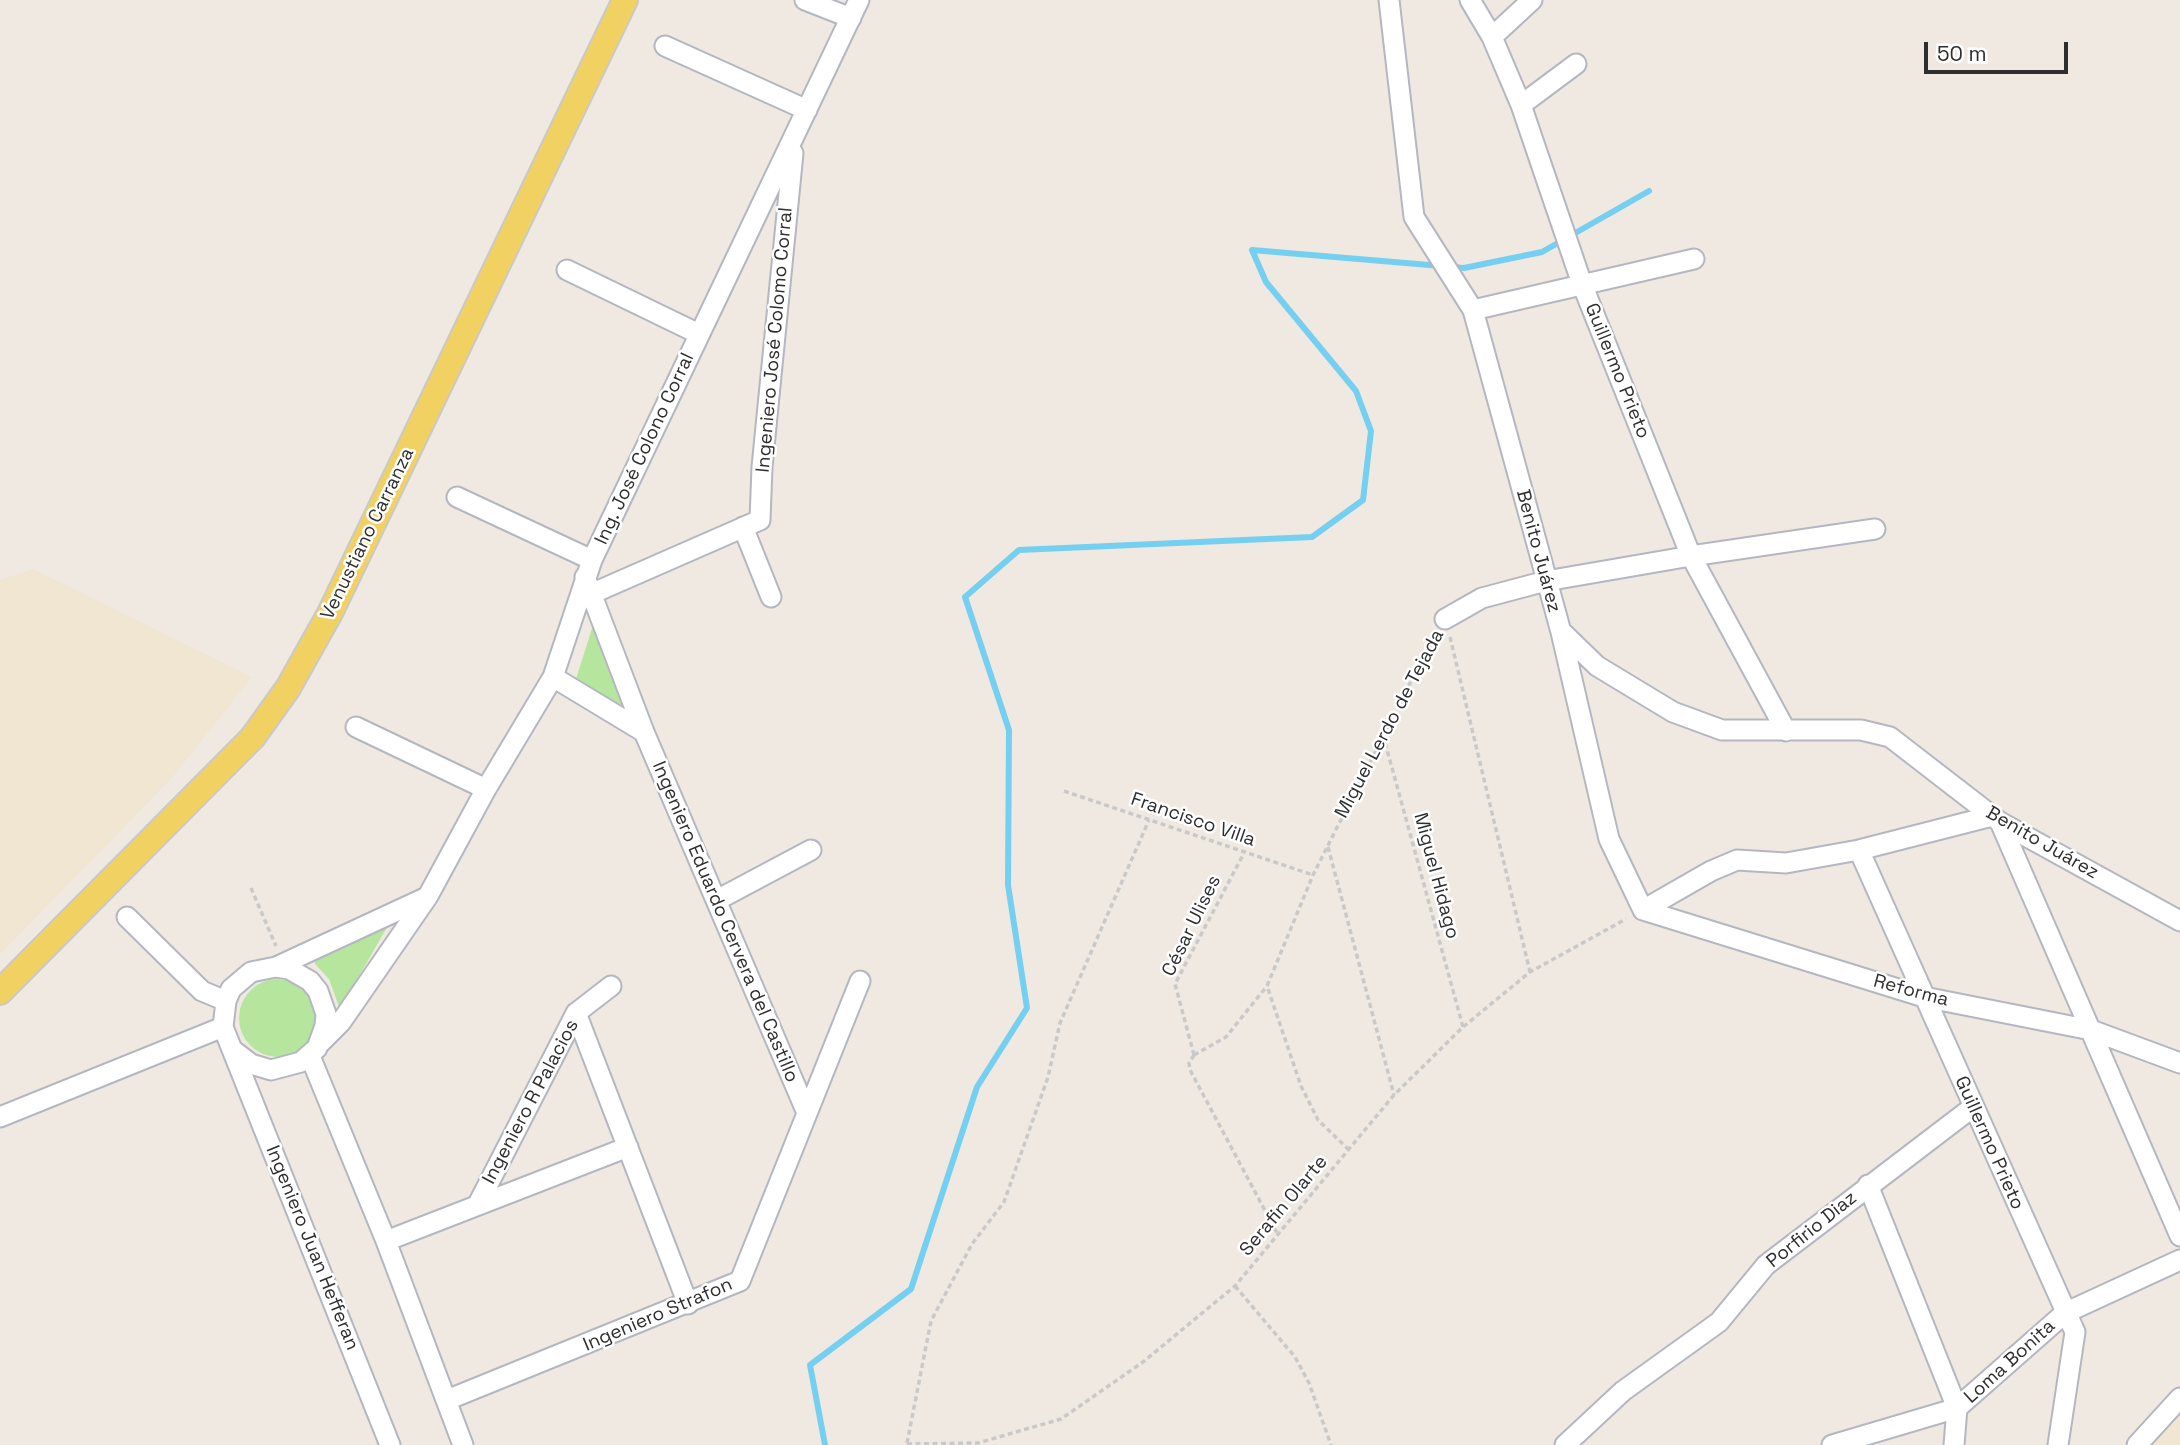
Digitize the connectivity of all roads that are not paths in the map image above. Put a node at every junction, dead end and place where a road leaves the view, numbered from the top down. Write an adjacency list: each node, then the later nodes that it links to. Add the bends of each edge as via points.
1 (625, 0): 43 (main road, Venustiano Carranza, via 330,613 289,688 253,737)
2 (806, 0): 6 (street)
3 (1389, 0): 16 (street, Benito Juárez, via 1414,217)
4 (1470, 0): 7 (street, Guillermo Prieto)
5 (1532, 0): 7 (street)
6 (855, 9): 11 (street, Ing. José Colono Corral)
7 (1492, 37): 10 (street, Guillermo Prieto)
8 (665, 46): 11 (street)
9 (1576, 64): 10 (street)
10 (1521, 105): 15 (street, Guillermo Prieto)
11 (807, 110): 12 (street, Ing. José Colono Corral)
12 (794, 142): 17 (street, Ing. José Colono Corral); 19 (street, Ingeniero José Colomo Corral, via 760,520)
13 (1695, 259): 15 (street)
14 (567, 270): 17 (street)
15 (1582, 284): 16 (street); 21 (street, Guillermo Prieto)
16 (1473, 310): 23 (street, Benito Juárez)
17 (699, 334): 22 (street, Ing. José Colono Corral)
18 (457, 497): 22 (street)
19 (743, 527): 22 (street, Ingeniero José Colomo Corral); 24 (street)
20 (1875, 529): 21 (street, Miguel Lerdo de Tejada)
21 (1691, 556): 23 (street, Miguel Lerdo de Tejada); 30 (street, Guillermo Prieto)
22 (589, 577): 27 (street, Ing. José Colono Corral); 29 (street, Ingeniero Eduardo Cervera del Castillo)
23 (1546, 581): 25 (street, Miguel Lerdo de Tejada, via 1482,598); 26 (street, Benito Juárez)
24 (771, 597)
25 (1446, 619)
26 (1561, 632): 30 (street, Benito Juárez, via 1597,666 1673,712 1722,730); 37 (street, via 1609,839)
27 (552, 677): 29 (street); 31 (street, Ing. José Colono Corral)
28 (356, 727): 31 (street)
29 (644, 732): 36 (street, Ingeniero Eduardo Cervera del Castillo)
30 (1786, 732): 32 (street, Benito Juárez, via 1861,730 1890,737)
31 (486, 789): 35 (street, Ing. José Colono Corral)
32 (1996, 819): 34 (street); 39 (street, Benito Juárez); 48 (street)
33 (811, 850): 36 (street)
34 (1859, 850): 37 (street, via 1786,863 1737,860); 44 (street, Guillermo Prieto)
35 (428, 896): 40 (street); 49 (street, Ing. José Colono Corral, via 341,1021)
36 (717, 900): 53 (street, Ingeniero Eduardo Cervera del Castillo)
37 (1643, 910): 44 (street, Reforma)
38 (127, 917): 45 (street, via 202,991)
39 (2180, 921)
40 (280, 965): 45 (street, via 240,979); 49 (street, via 318,990 326,1014)
41 (860, 981): 53 (street, Ingeniero Strafon)
42 (611, 986): 46 (street)
43 (0, 992)
44 (1924, 997): 48 (street, Reforma); 52 (street, Guillermo Prieto)
45 (226, 1001): 47 (street)
46 (576, 1013): 55 (street, Ingeniero R Palacios); 57 (street, Ingeniero R Palacios)
47 (223, 1027): 50 (street); 54 (street)
48 (2091, 1030): 51 (street, Reforma); 58 (street)
49 (315, 1049): 50 (street, via 292,1067 271,1070 251,1064); 59 (street)
50 (234, 1051): 67 (street, Ingeniero Juan Hefferan)
51 (2180, 1063)
52 (1973, 1107): 56 (street, Porfirio Diaz); 62 (street, Guillermo Prieto)
53 (807, 1113): 61 (street, Ingeniero Strafon, via 740,1281)
54 (0, 1117)
55 (628, 1147): 57 (street, Ingeniero R Palacios); 61 (street, Ingeniero R Palacios)
56 (1868, 1185): 65 (street); 69 (street, Porfirio Diaz, via 1766,1265 1719,1322 1623,1391)
57 (478, 1204): 59 (street, Ingeniero R Palacios)
58 (2180, 1236)
59 (386, 1241): 64 (street)
60 (2180, 1259): 62 (street, Loma Bonita)
61 (688, 1304): 64 (street, Ingeniero Strafon)
62 (2065, 1313): 65 (street, Loma Bonita); 72 (street, Guillermo Prieto, via 2075,1332)
63 (2180, 1398): 73 (street)
64 (447, 1400): 68 (street)
65 (1957, 1408): 66 (street, Loma Bonita); 71 (street)
66 (1868, 1439): 70 (street, Loma Bonita)
67 (390, 1445)
68 (463, 1445)
69 (1565, 1445)
70 (1832, 1445)
71 (1954, 1445)
72 (2058, 1445)
73 (2137, 1445)

